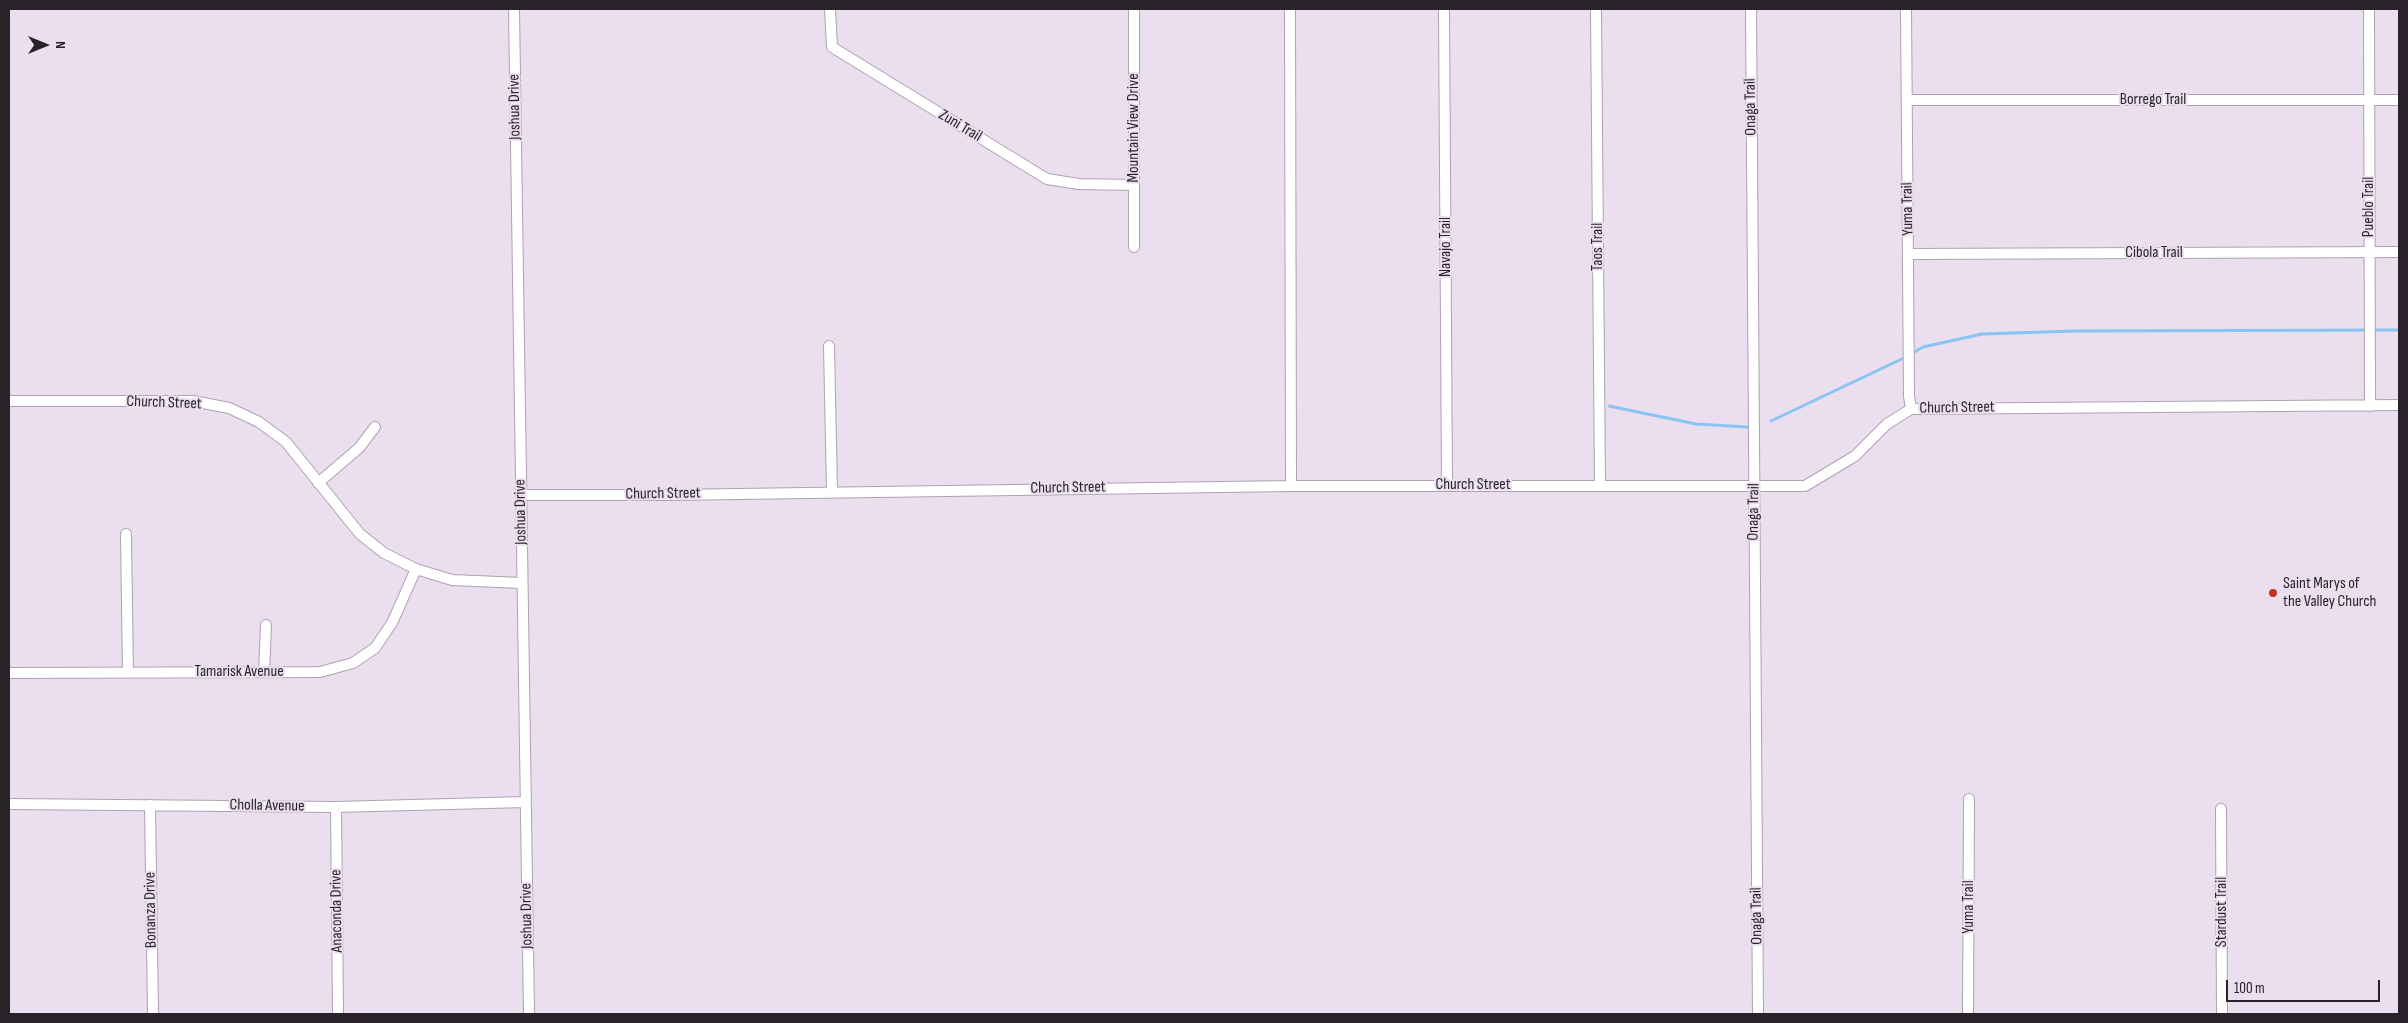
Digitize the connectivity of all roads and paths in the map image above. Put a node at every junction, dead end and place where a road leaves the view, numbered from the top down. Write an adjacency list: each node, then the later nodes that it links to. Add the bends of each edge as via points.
1 (514, 9): 30 (street, Joshua Drive)
2 (830, 9): 13 (street, Zuni Trail, via 832,47 1047,179 1079,184)
3 (1134, 9): 13 (street, Mountain View Drive)
4 (1290, 9): 28 (street)
5 (1444, 9): 25 (street, Navajo Trail)
6 (1596, 9): 26 (street, Taos Trail)
7 (1750, 9): 27 (street, Onaga Trail)
8 (1906, 9): 10 (street, Yuma Trail)
9 (2369, 9): 11 (street, Pueblo Trail)
10 (1906, 100): 11 (street, Borrego Trail); 17 (street, Yuma Trail)
11 (2369, 100): 12 (street, Borrego Trail); 15 (street, Pueblo Trail)
12 (2399, 100)
13 (1134, 184): 14 (street, Mountain View Drive)
14 (1134, 247)
15 (2370, 252): 16 (street, Cibola Trail); 17 (street, Cibola Trail); 20 (street, Pueblo Trail)
16 (2399, 252)
17 (1909, 254): 22 (street, Yuma Trail)
18 (829, 346): 29 (street)
19 (9, 401): 24 (street, Church Street, via 193,401 229,408 259,422 286,442)
20 (2370, 406): 21 (street, Church Street); 22 (street, Church Street)
21 (2399, 406)
22 (1911, 409): 27 (street, Church Street, via 1887,424 1855,456 1806,486)
23 (375, 427): 24 (street, via 358,448)
24 (318, 483): 32 (street, Church Street, via 360,534 384,553)
25 (1447, 485): 26 (street, Church Street); 28 (street, Church Street)
26 (1600, 485): 27 (street, Church Street)
27 (1755, 485): 47 (street, Onaga Trail)
28 (1291, 486): 29 (street, Church Street)
29 (832, 491): 30 (street, Church Street)
30 (521, 494): 33 (street, Joshua Drive)
31 (126, 534): 35 (street)
32 (416, 569): 33 (street, Church Street, via 452,580); 36 (street, Tamarisk Avenue, via 392,623 375,648 353,662 320,672)
33 (522, 583): 39 (street, Joshua Drive)
34 (266, 624): 36 (street)
35 (128, 672): 36 (street, Tamarisk Avenue); 37 (street, Tamarisk Avenue)
36 (264, 672)
37 (9, 673)
38 (1969, 799): 48 (street, Yuma Trail)
39 (526, 802): 42 (street, Cholla Avenue); 46 (street, Joshua Drive)
40 (9, 804): 41 (street, Cholla Avenue)
41 (150, 805): 42 (street, Cholla Avenue); 44 (street, Bonanza Drive)
42 (336, 807): 45 (street, Anaconda Drive)
43 (2221, 809): 49 (street, Stardust Trail)
44 (153, 1014)
45 (338, 1014)
46 (529, 1014)
47 (1758, 1014)
48 (1968, 1014)
49 (2222, 1014)

